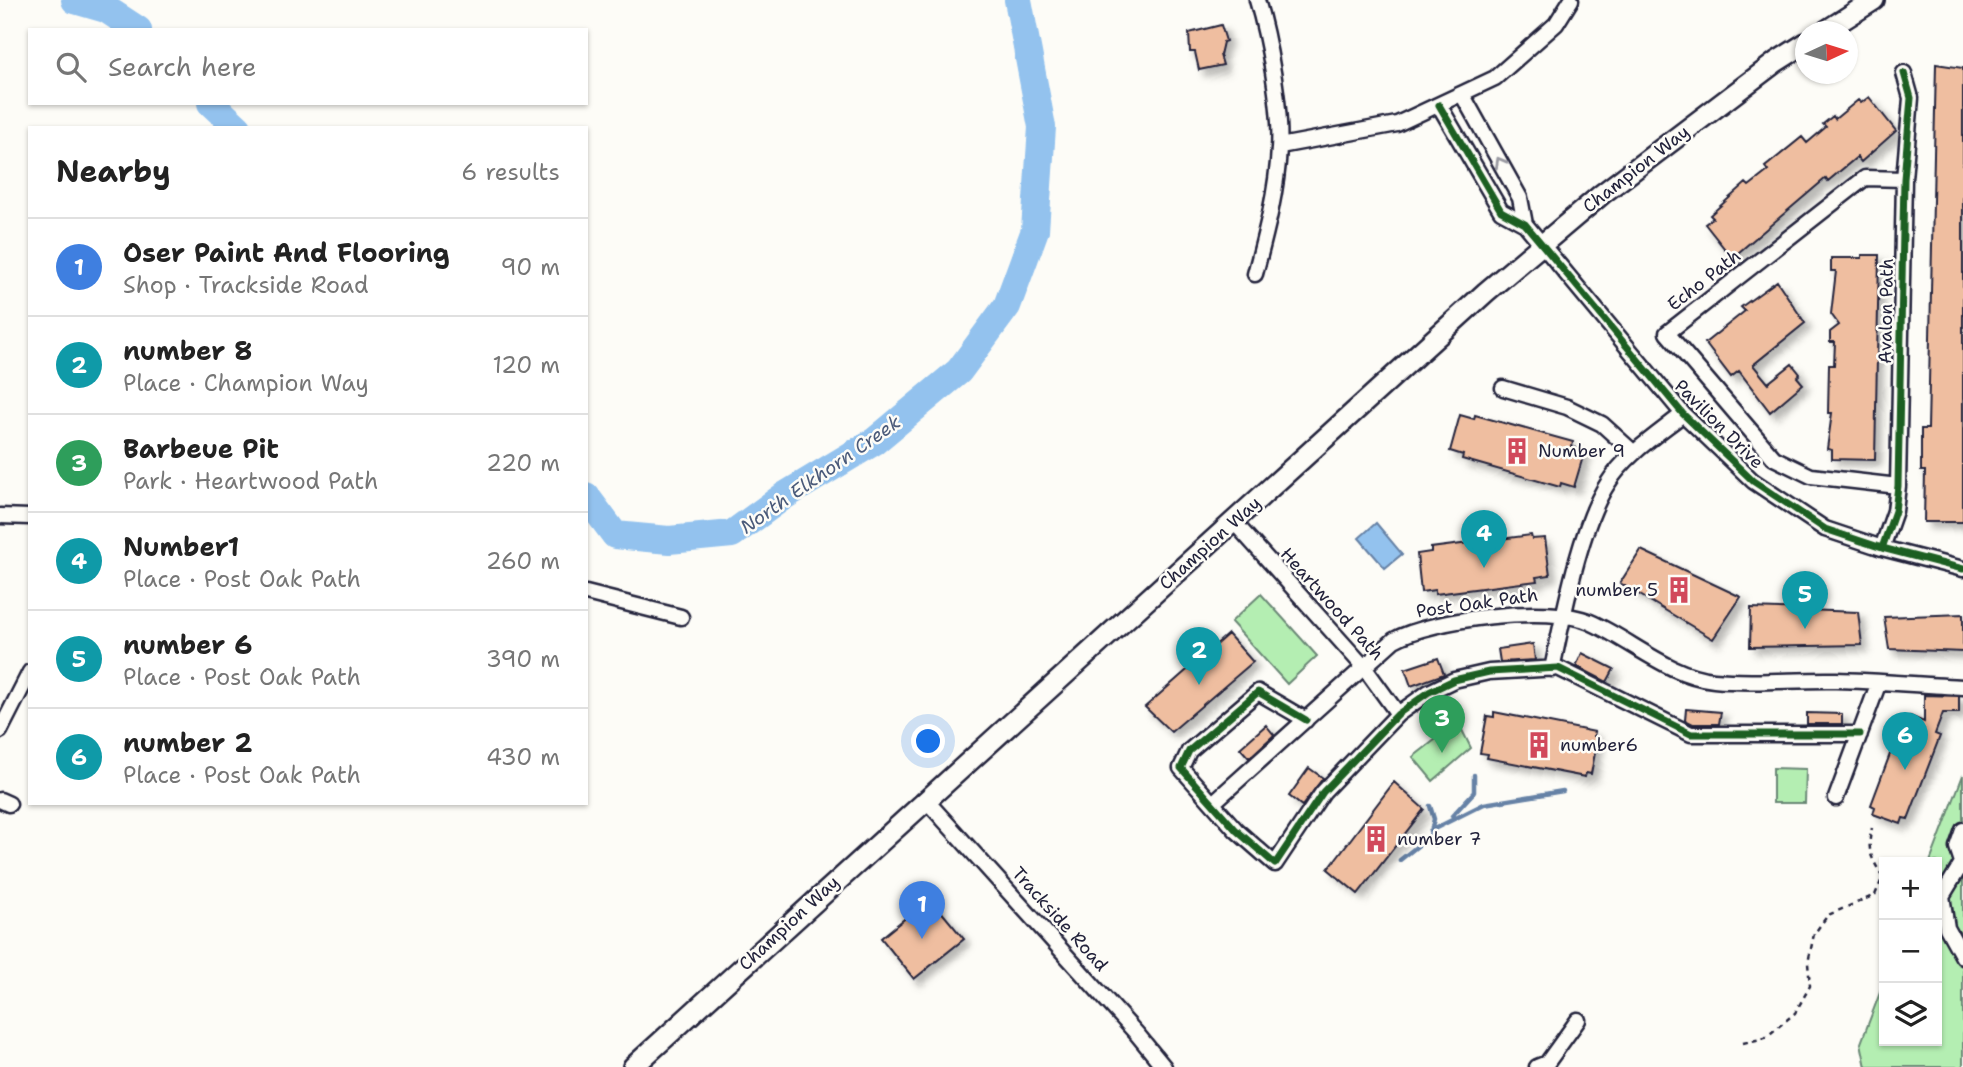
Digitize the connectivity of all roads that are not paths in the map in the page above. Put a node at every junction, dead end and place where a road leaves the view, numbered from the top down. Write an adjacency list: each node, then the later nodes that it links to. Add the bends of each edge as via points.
1 (1256, 0): 9 (street)
2 (1571, 0): 7 (street, via 1556,24 1528,50 1495,78)
3 (1874, 0): 4 (main road)
4 (1841, 21)
5 (1795, 50): 12 (main road, Champion Way, via 1602,194)
6 (1904, 73): 10 (street, Avalon Path, via 1911,98)
7 (1462, 94): 8 (street); 11 (street, one-way to 7, via 1520,198)
8 (1439, 105): 9 (street, via 1397,124); 11 (street, via 1501,211)
9 (1280, 146): 13 (street, via 1270,219)
10 (1905, 179): 17 (street, Avalon Path); 17 (street, Echo Path, via 1865,178 1667,333 1774,458 1811,476)
11 (1525, 224): 12 (street, Pavilion Drive)
12 (1542, 245): 15 (street, Pavilion Drive); 20 (main road, Champion Way)
13 (1255, 274)
14 (1503, 388): 16 (street, via 1567,407 1602,424)
15 (1684, 414): 16 (street); 21 (street, Pavilion Drive, via 1753,481 1825,529)
16 (1634, 453): 24 (street, via 1608,482 1590,521)
17 (1898, 486): 21 (street, Avalon Path)
18 (0, 516): 19 (street)
19 (28, 517)
20 (1234, 522): 26 (street, Heartwood Path); 35 (main road, Champion Way)
21 (1882, 548): 22 (street, Pavilion Drive)
22 (1963, 569)
23 (588, 594): 25 (street)
24 (1564, 616): 26 (street, Post Oak Path, via 1530,613 1409,631); 27 (street); 29 (street, Post Oak Path, via 1588,620 1690,676)
25 (681, 617)
26 (1364, 667): 31 (street, Heartwood Path); 32 (street, Post Oak Path)
27 (1552, 669): 31 (street, via 1489,672 1454,680); 34 (street, via 1691,734)
28 (28, 676): 33 (street)
29 (1879, 682): 30 (street, Post Oak Path); 34 (street)
30 (1963, 687)
31 (1398, 714): 37 (street, via 1323,792 1275,864 1236,830)
32 (1306, 720): 37 (street, Post Oak Path); 37 (street, via 1258,692 1189,751 1181,768)
33 (0, 731)
34 (1860, 734): 36 (street)
35 (925, 799): 42 (main road, Champion Way); 43 (street, Trackside Road)
36 (1836, 799)
37 (1214, 802)
38 (1963, 830): 39 (street, via 1957,847)
39 (1963, 864): 40 (street, via 1942,896 1947,928)
40 (1963, 957)
41 (1578, 1020): 44 (street, via 1547,1063)
42 (633, 1067)
43 (1164, 1067)
44 (1537, 1067)

